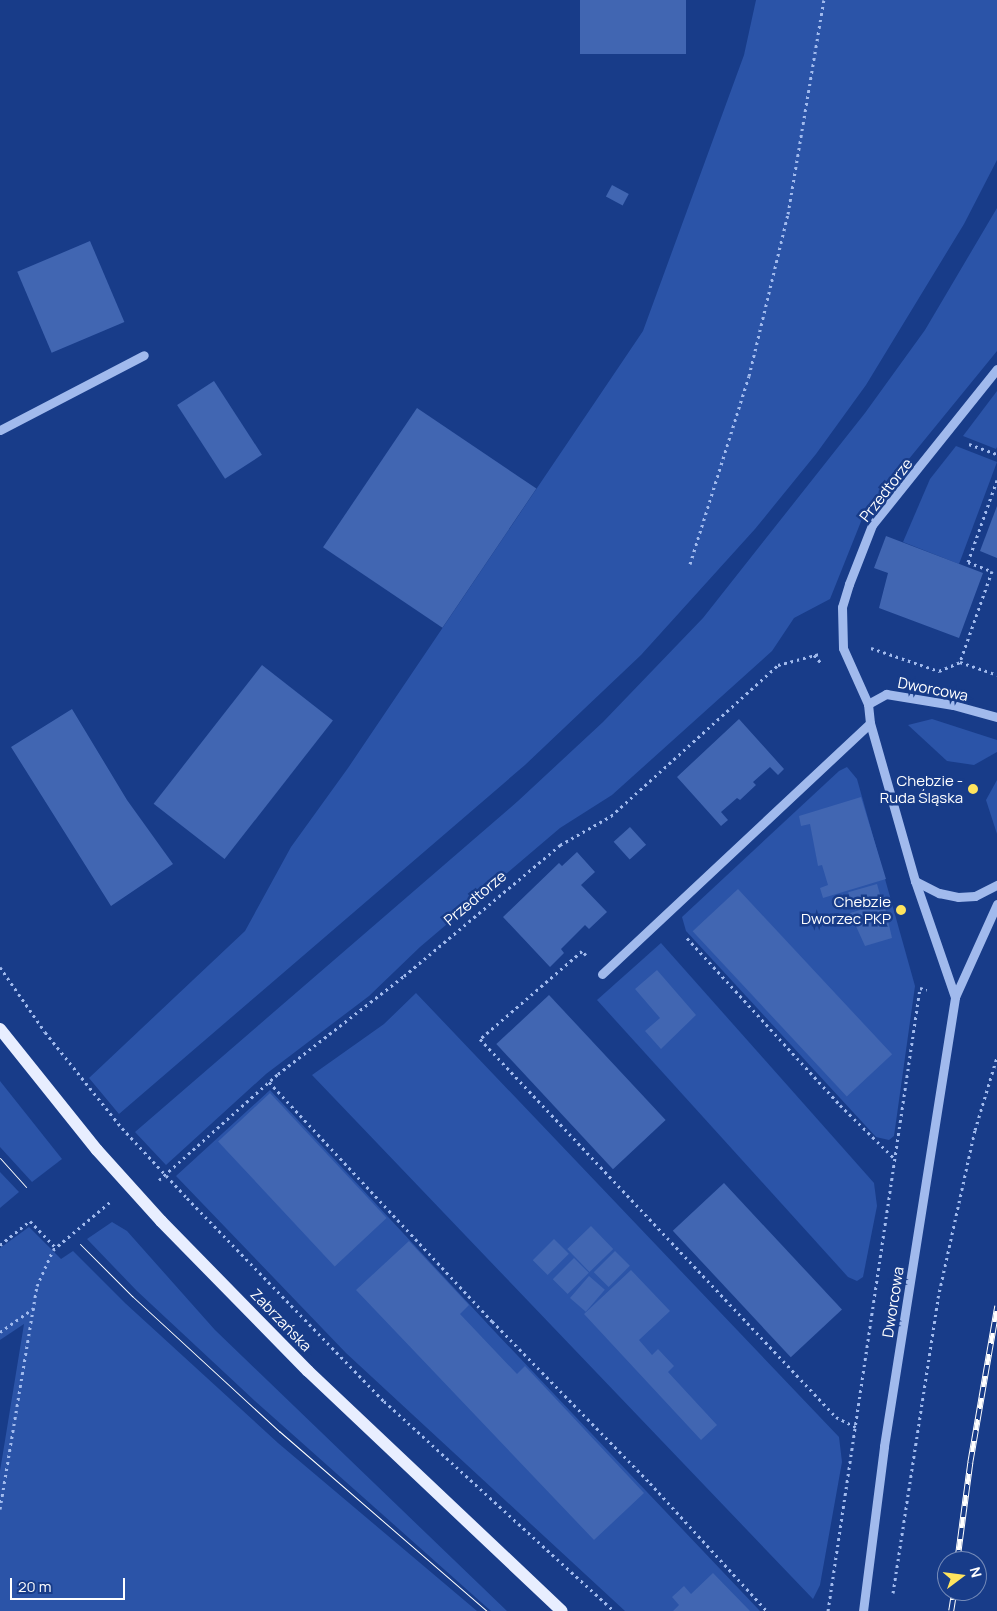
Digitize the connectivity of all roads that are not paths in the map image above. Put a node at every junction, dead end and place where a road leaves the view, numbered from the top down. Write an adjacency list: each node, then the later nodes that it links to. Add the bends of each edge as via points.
1 (144, 355): 3 (street)
2 (997, 369): 4 (street, Przedtorze, via 872,525 842,607 843,648)
3 (0, 430)
4 (868, 704): 5 (street, Dworcowa, via 886,694 953,705); 6 (street, Dworcowa)
5 (997, 717)
6 (870, 723): 7 (street, Dworcowa); 10 (street)
7 (915, 880): 8 (street, via 938,893 958,897 975,896); 11 (street, Dworcowa)
8 (997, 885)
9 (997, 904): 11 (street, Dworcowa)
10 (602, 974)
11 (954, 997): 14 (street, Dworcowa, via 884,1446)
12 (0, 1029): 13 (main road, Zabrzańska, via 59,1105 130,1186 308,1371)
13 (562, 1611)
14 (863, 1611)

